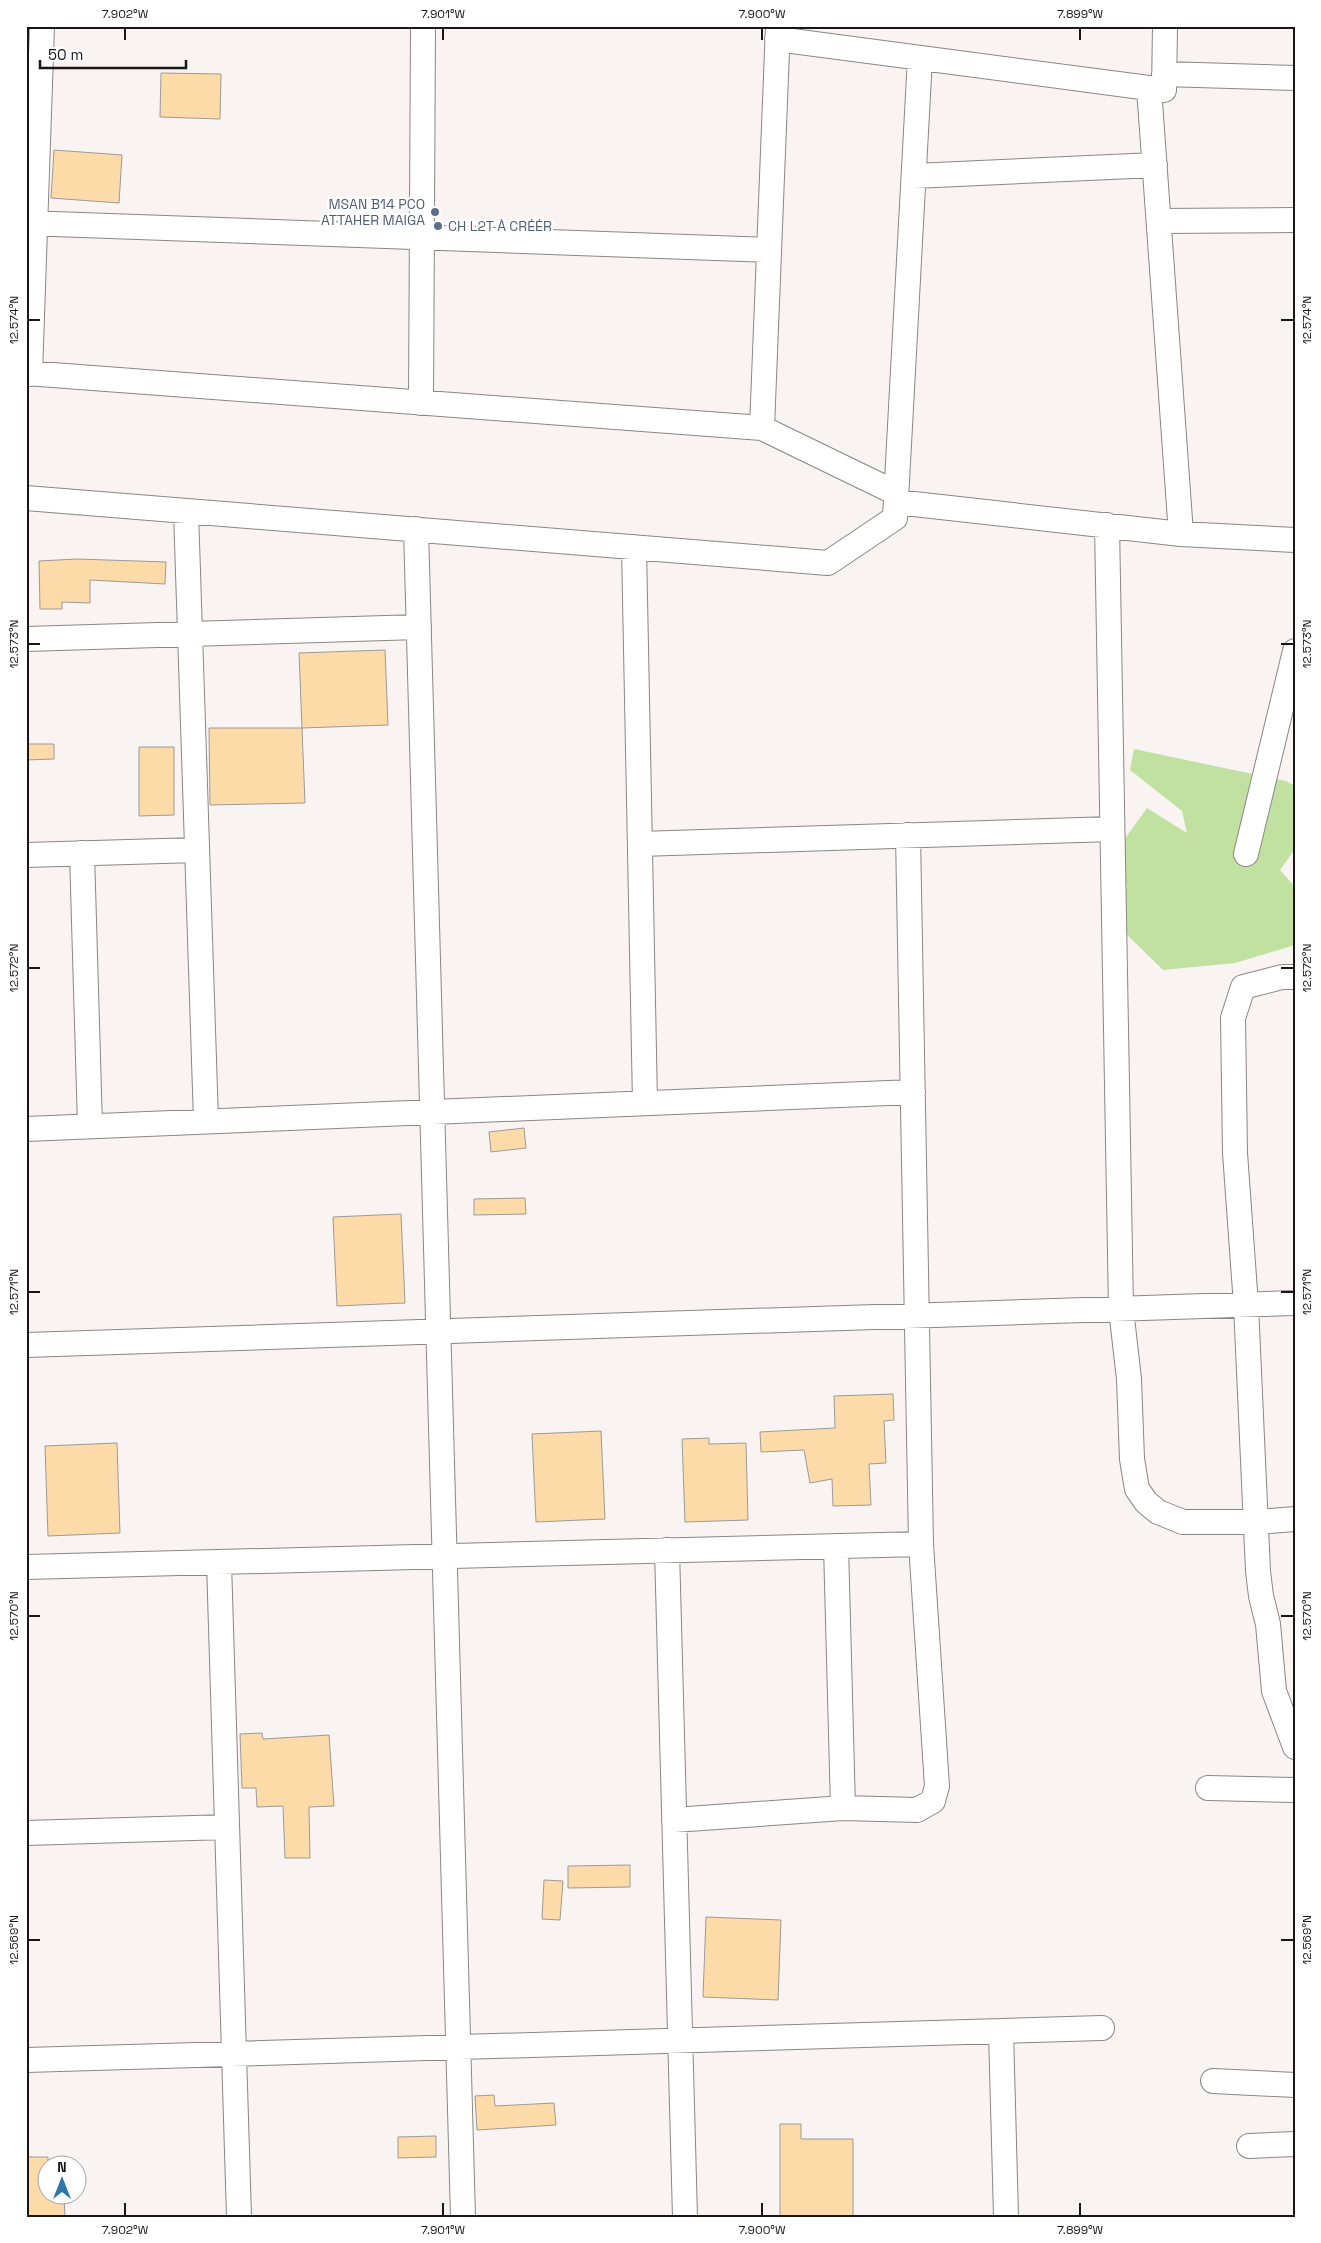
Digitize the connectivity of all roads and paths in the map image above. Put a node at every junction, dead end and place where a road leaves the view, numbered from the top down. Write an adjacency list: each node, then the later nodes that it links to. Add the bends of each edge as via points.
1 (42, 26): 12 (street)
2 (423, 26): 13 (street)
3 (1164, 26): 7 (street)
4 (777, 33): 5 (street); 14 (street)
5 (920, 58): 7 (street); 9 (street)
6 (1295, 78): 7 (street)
7 (1156, 81): 8 (street)
8 (1155, 165): 9 (street); 11 (street)
9 (914, 176): 19 (street)
10 (1295, 220): 11 (street)
11 (1159, 222): 23 (street)
12 (31, 224): 13 (street); 15 (street)
13 (422, 237): 14 (street); 16 (street)
14 (769, 250): 17 (street)
15 (28, 374): 16 (street)
16 (421, 403): 17 (street)
17 (762, 428): 19 (street)
18 (26, 498): 20 (street)
19 (896, 498): 21 (street); 25 (street, via 895,518 828,563)
20 (186, 511): 22 (street); 27 (street)
21 (1107, 525): 23 (street); 30 (street)
22 (416, 529): 25 (street); 26 (street)
23 (1181, 534): 24 (street)
24 (1295, 540)
25 (634, 547): 32 (street)
26 (419, 627): 27 (street); 40 (street)
27 (190, 634): 28 (street); 33 (street)
28 (26, 640)
29 (1295, 651): 35 (street)
30 (1112, 829): 31 (street); 46 (street)
31 (908, 835): 32 (street); 38 (street)
32 (640, 844): 39 (street)
33 (197, 850): 34 (street); 41 (street)
34 (82, 853): 36 (street); 42 (street)
35 (1246, 854)
36 (26, 855)
37 (1295, 977): 45 (street, via 1243,987 1233,1018 1235,1152)
38 (913, 1092): 39 (street); 47 (street)
39 (645, 1103): 40 (street)
40 (432, 1112): 41 (street); 48 (street)
41 (206, 1121): 42 (street)
42 (90, 1126): 43 (street)
43 (26, 1128)
44 (1295, 1303): 45 (street)
45 (1246, 1305): 46 (street); 51 (street)
46 (1121, 1309): 47 (street); 51 (street, via 1137,1488 1158,1512 1183,1522)
47 (917, 1316): 48 (street); 52 (street)
48 (438, 1331): 49 (street); 55 (street)
49 (26, 1345)
50 (1295, 1519): 51 (street)
51 (1258, 1522): 58 (street, via 1258,1570 1268,1624 1274,1691)
52 (921, 1544): 53 (street); 61 (street, via 937,1786 933,1801 918,1810)
53 (836, 1546): 54 (street); 61 (street)
54 (667, 1550): 55 (street); 62 (street)
55 (445, 1556): 56 (street); 68 (street)
56 (219, 1562): 57 (street); 63 (street)
57 (26, 1567)
58 (1295, 1747)
59 (1208, 1788): 60 (street)
60 (1295, 1790)
61 (843, 1808): 62 (street)
62 (674, 1820): 67 (street)
63 (227, 1827): 64 (street); 69 (street)
64 (26, 1833)
65 (1102, 2028): 66 (street)
66 (1001, 2031): 67 (street); 78 (street)
67 (681, 2040): 68 (street); 77 (street)
68 (458, 2047): 69 (street); 76 (street)
69 (234, 2054): 70 (street); 75 (street)
70 (26, 2060)
71 (1213, 2081): 72 (street)
72 (1295, 2085)
73 (1295, 2144): 74 (street)
74 (1249, 2146)
75 (239, 2217)
76 (463, 2217)
77 (686, 2217)
78 (1006, 2217)

